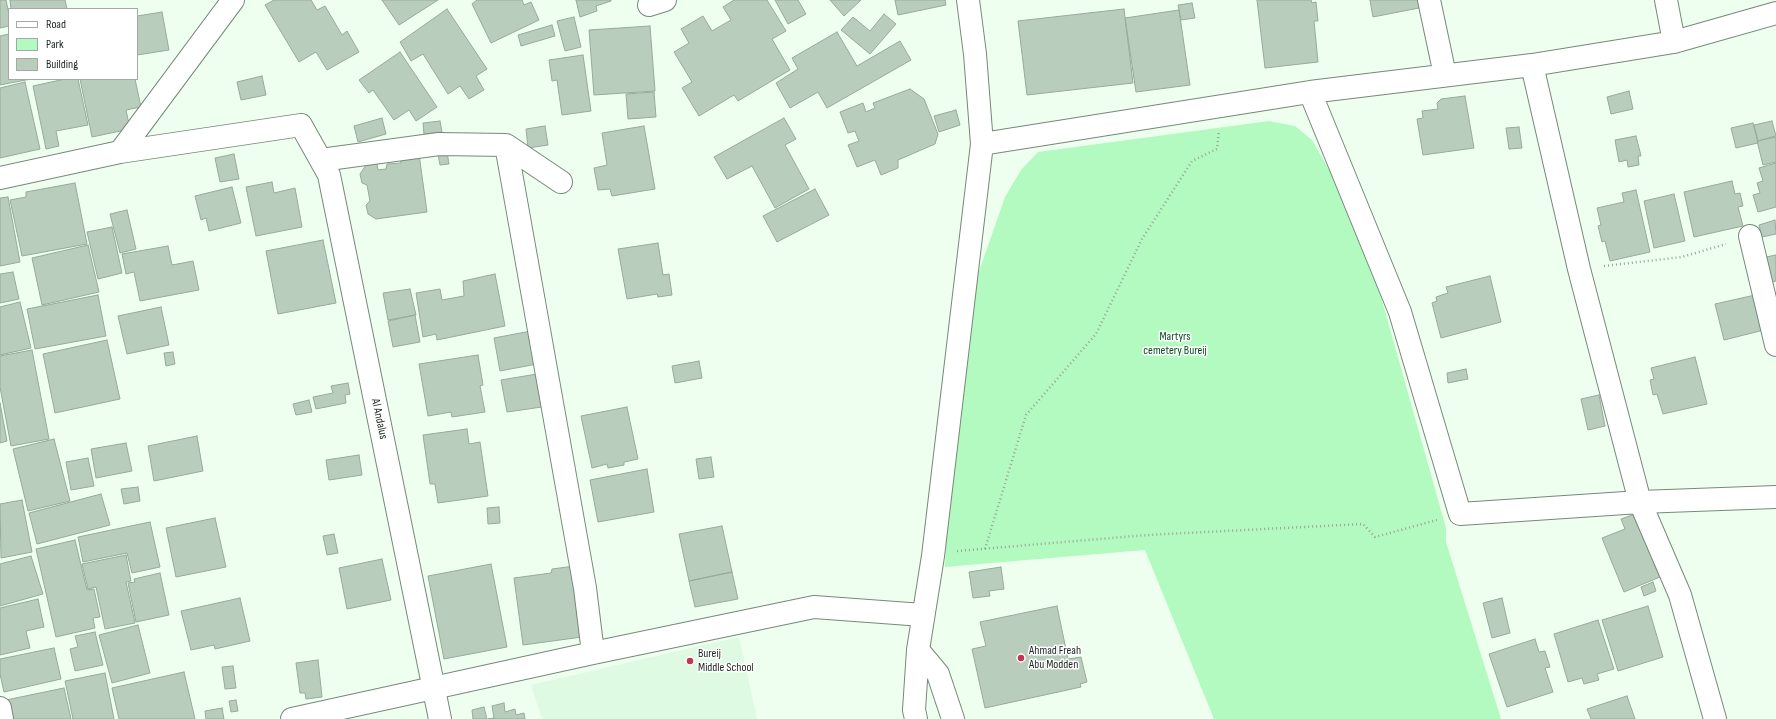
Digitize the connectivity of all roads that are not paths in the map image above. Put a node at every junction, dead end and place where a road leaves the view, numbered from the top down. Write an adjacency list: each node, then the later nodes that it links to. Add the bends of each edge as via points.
1 (234, 0): 12 (street)
2 (968, 0): 10 (street)
3 (1429, 0): 8 (street)
4 (1666, 0): 6 (street)
5 (1776, 13): 6 (street)
6 (1674, 42): 7 (street)
7 (1532, 65): 8 (street); 19 (street, via 1579,269)
8 (1444, 74): 9 (street)
9 (1310, 92): 10 (street); 19 (street, via 1400,312 1460,514)
10 (982, 144): 20 (street, via 933,556)
11 (506, 145): 13 (street, via 439,144); 15 (street); 22 (street, via 585,588)
12 (120, 152): 13 (street, Al Andalus, via 301,125); 14 (street)
13 (321, 160): 23 (street, Al Andalus, via 329,175)
14 (0, 178)
15 (561, 182)
16 (1750, 236): 17 (street)
17 (1776, 345)
18 (1776, 497): 19 (street)
19 (1640, 502): 30 (street, via 1680,595)
20 (923, 615): 21 (street); 22 (street, via 814,607)
21 (918, 650): 28 (street, via 914,710); 29 (street, via 938,674)
22 (592, 653): 23 (street)
23 (434, 688): 26 (street); 27 (street, Al Andalus)
24 (0, 708): 25 (street)
25 (2, 719)
26 (292, 719)
27 (440, 719)
28 (916, 719)
29 (953, 719)
30 (1715, 719)

